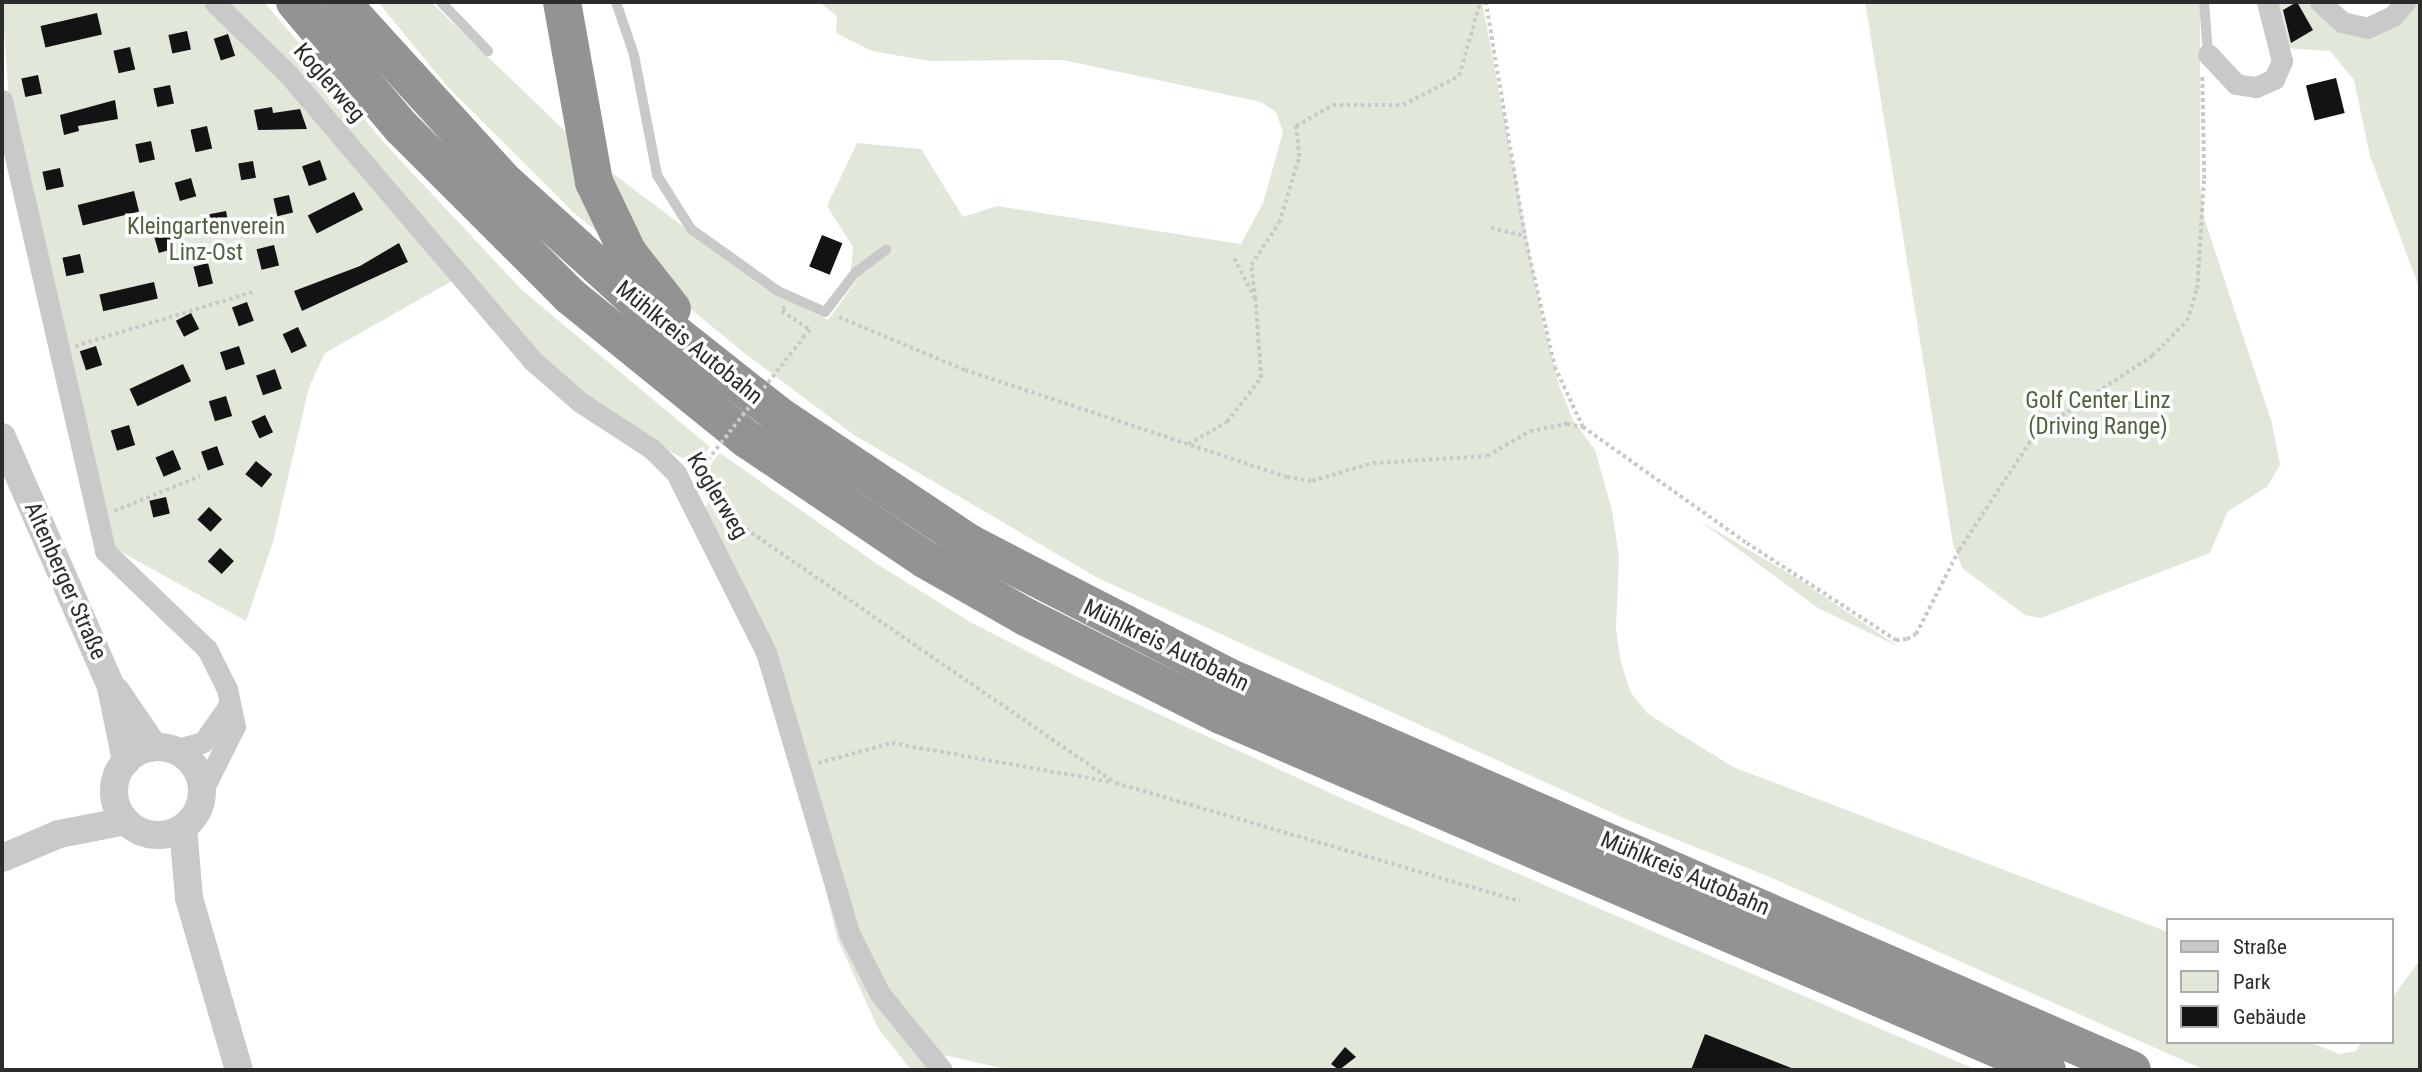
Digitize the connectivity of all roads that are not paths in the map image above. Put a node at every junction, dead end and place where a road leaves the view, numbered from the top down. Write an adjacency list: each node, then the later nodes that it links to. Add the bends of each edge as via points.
1 (214, 2): 30 (street, Koglerweg, via 287,73 524,352 580,402 652,449 684,487 748,608 803,768 832,885 863,965 899,1022)
2 (267, 2): 13 (highway)
3 (295, 2): 13 (highway, Mühlkreis Autobahn)
4 (341, 2): 17 (highway, Mühlkreis Autobahn, via 504,181)
5 (441, 2): 12 (lane)
6 (562, 2): 17 (highway, via 586,154 603,207 628,253)
7 (616, 2): 16 (lane, via 634,55 650,150 678,216 712,247 791,298 825,312 855,273)
8 (2204, 2): 14 (lane)
9 (2267, 2): 14 (street, via 2282,61 2274,79 2256,87 2236,84)
10 (2320, 2): 11 (street, via 2342,22 2367,28 2393,16)
11 (2405, 2)
12 (488, 51)
13 (336, 53): 31 (highway, Mühlkreis Autobahn, via 478,208 570,296 748,440 926,560 1038,624 1221,715)
14 (2208, 54)
15 (2, 100): 20 (street, via 24,214 110,560 206,649 224,676)
16 (886, 250)
17 (715, 367): 32 (highway, Mühlkreis Autobahn, via 927,516 1126,629)
18 (2, 437): 19 (street, Altenberger Straße)
19 (111, 687): 21 (street, Altenberger Straße); 22 (street, Altenberger Straße)
20 (229, 705): 21 (street, via 202,742); 23 (street, via 233,732)
21 (164, 749): 22 (street); 23 (street, Altenberger Straße, via 193,763)
22 (126, 761): 24 (street)
23 (202, 792): 26 (street, via 197,812)
24 (114, 793): 25 (street); 27 (street)
25 (125, 821): 26 (street); 27 (street)
26 (169, 832): 29 (street)
27 (59, 834): 28 (street)
28 (2, 858)
29 (239, 1070)
30 (942, 1070)
31 (2047, 1070)
32 (2132, 1070)

